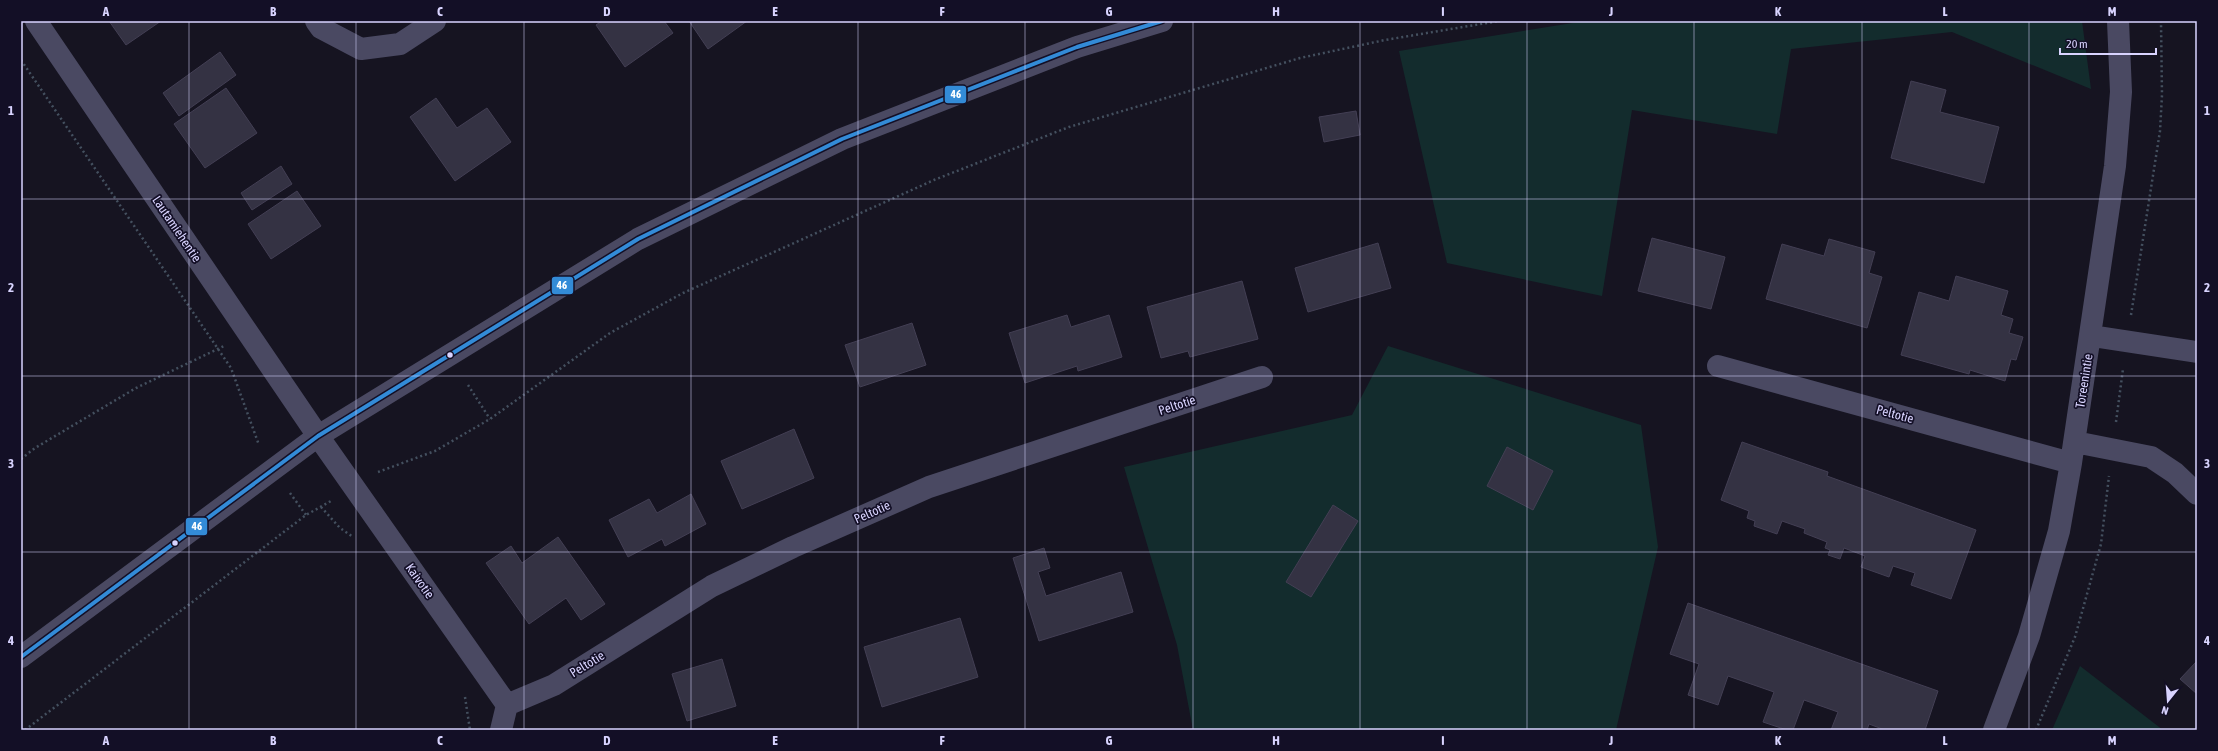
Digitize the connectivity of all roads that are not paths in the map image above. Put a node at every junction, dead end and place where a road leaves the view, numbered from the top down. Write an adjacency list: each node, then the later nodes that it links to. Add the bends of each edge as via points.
1 (36, 21): 10 (street, Lautamiehentie)
2 (316, 21): 3 (street, via 321,28 361,49 400,44)
3 (435, 21)
4 (1162, 21): 10 (street, via 1077,47 842,138 638,239)
5 (2118, 21): 6 (street, Toreenintie, via 2121,92 2115,166)
6 (2092, 336): 7 (street); 11 (street, Toreenintie)
7 (2197, 352)
8 (1718, 366): 11 (street, Peltotie)
9 (1262, 377): 14 (street, Peltotie, via 929,487 712,586 554,685)
10 (318, 436): 13 (street); 14 (street, Kaivotie)
11 (2073, 452): 12 (street, Peltotie, via 2112,449 2151,457 2175,473); 16 (street, Toreenintie, via 2060,531 2029,636)
12 (2197, 494)
13 (21, 657)
14 (507, 705): 15 (street)
15 (501, 730)
16 (1994, 730)

